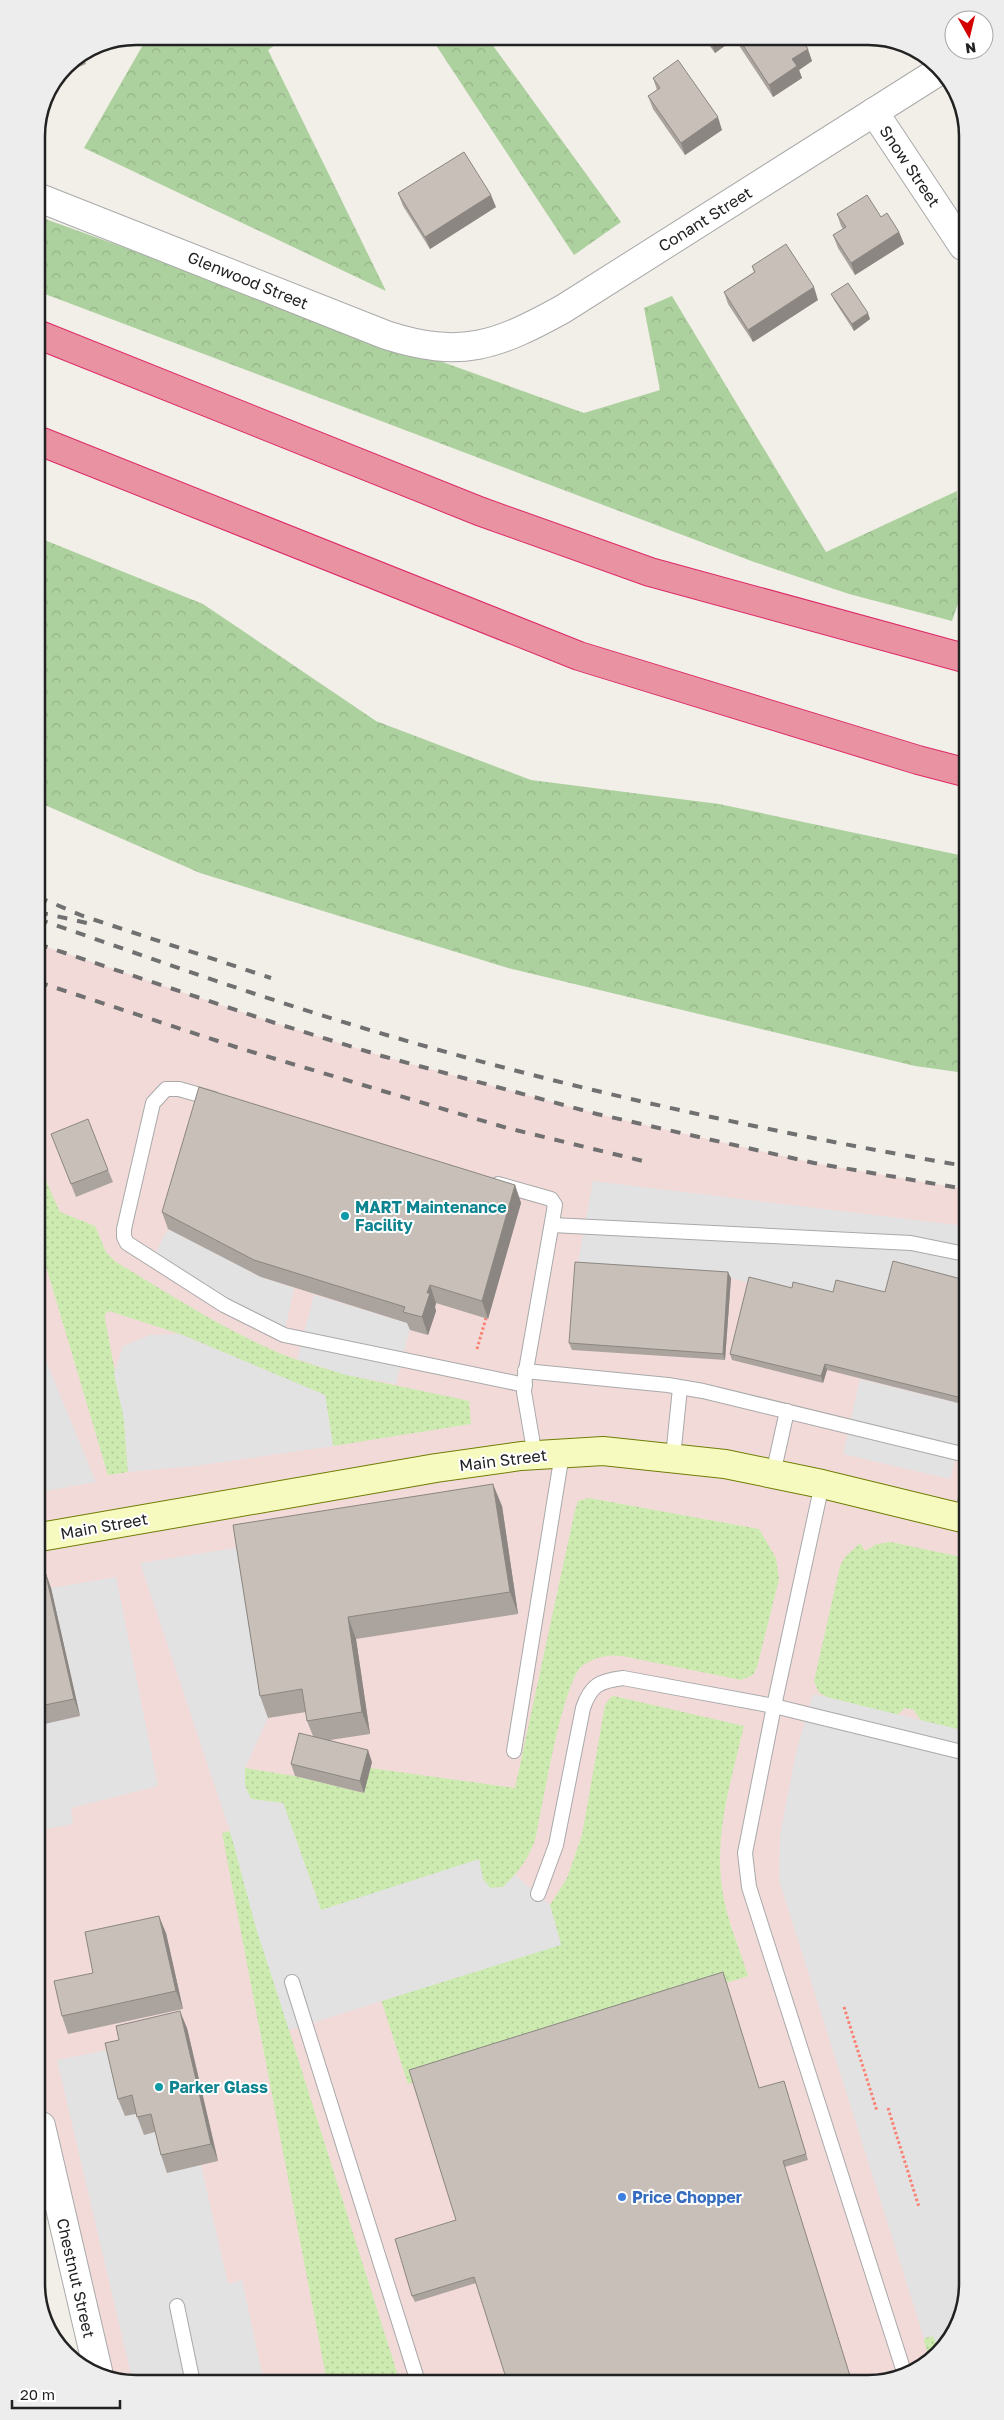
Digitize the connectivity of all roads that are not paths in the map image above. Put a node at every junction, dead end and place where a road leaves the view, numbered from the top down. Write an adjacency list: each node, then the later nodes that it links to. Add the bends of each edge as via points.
1 (934, 74): 2 (street, Conant Street)
2 (874, 112): 4 (street, Snow Street); 6 (street, Conant Street, via 563,309 514,334)
3 (45, 199): 6 (street, Glenwood Street, via 386,335 428,346)
4 (959, 240)
5 (45, 337): 8 (highway, via 479,511 650,572)
6 (463, 348)
7 (45, 443): 9 (highway, via 579,656)
8 (959, 657)
9 (959, 771)
10 (227, 1103): 14 (lane, via 179,1089 166,1089 158,1094 153,1103 126,1222 124,1237 127,1244 224,1305 284,1335)
11 (484, 1180): 12 (lane, via 551,1199 555,1206)
12 (552, 1225): 13 (lane, via 911,1243); 14 (lane)
13 (959, 1253)
14 (525, 1378): 15 (lane); 19 (lane)
15 (680, 1388): 16 (lane); 20 (lane)
16 (787, 1411): 17 (lane); 21 (lane)
17 (959, 1453)
18 (562, 1454): 19 (main road, Main Street); 20 (main road, Main Street, via 603,1451); 26 (lane)
19 (535, 1456): 24 (main road, Main Street, via 436,1468)
20 (673, 1457): 21 (main road, Main Street)
21 (773, 1474): 22 (main road, Main Street)
22 (822, 1484): 23 (main road, Main Street); 25 (lane)
23 (959, 1511)
24 (45, 1536)
25 (774, 1706): 27 (lane); 28 (lane, via 623,1678 598,1684 589,1692 584,1708 556,1845); 33 (lane, via 745,1853 749,1888)
26 (514, 1751)
27 (959, 1751)
28 (538, 1894)
29 (292, 1982): 35 (lane)
30 (45, 2143): 32 (street, Chestnut Street)
31 (177, 2306): 34 (lane)
32 (97, 2366)
33 (903, 2368)
34 (191, 2375)
35 (416, 2375)

